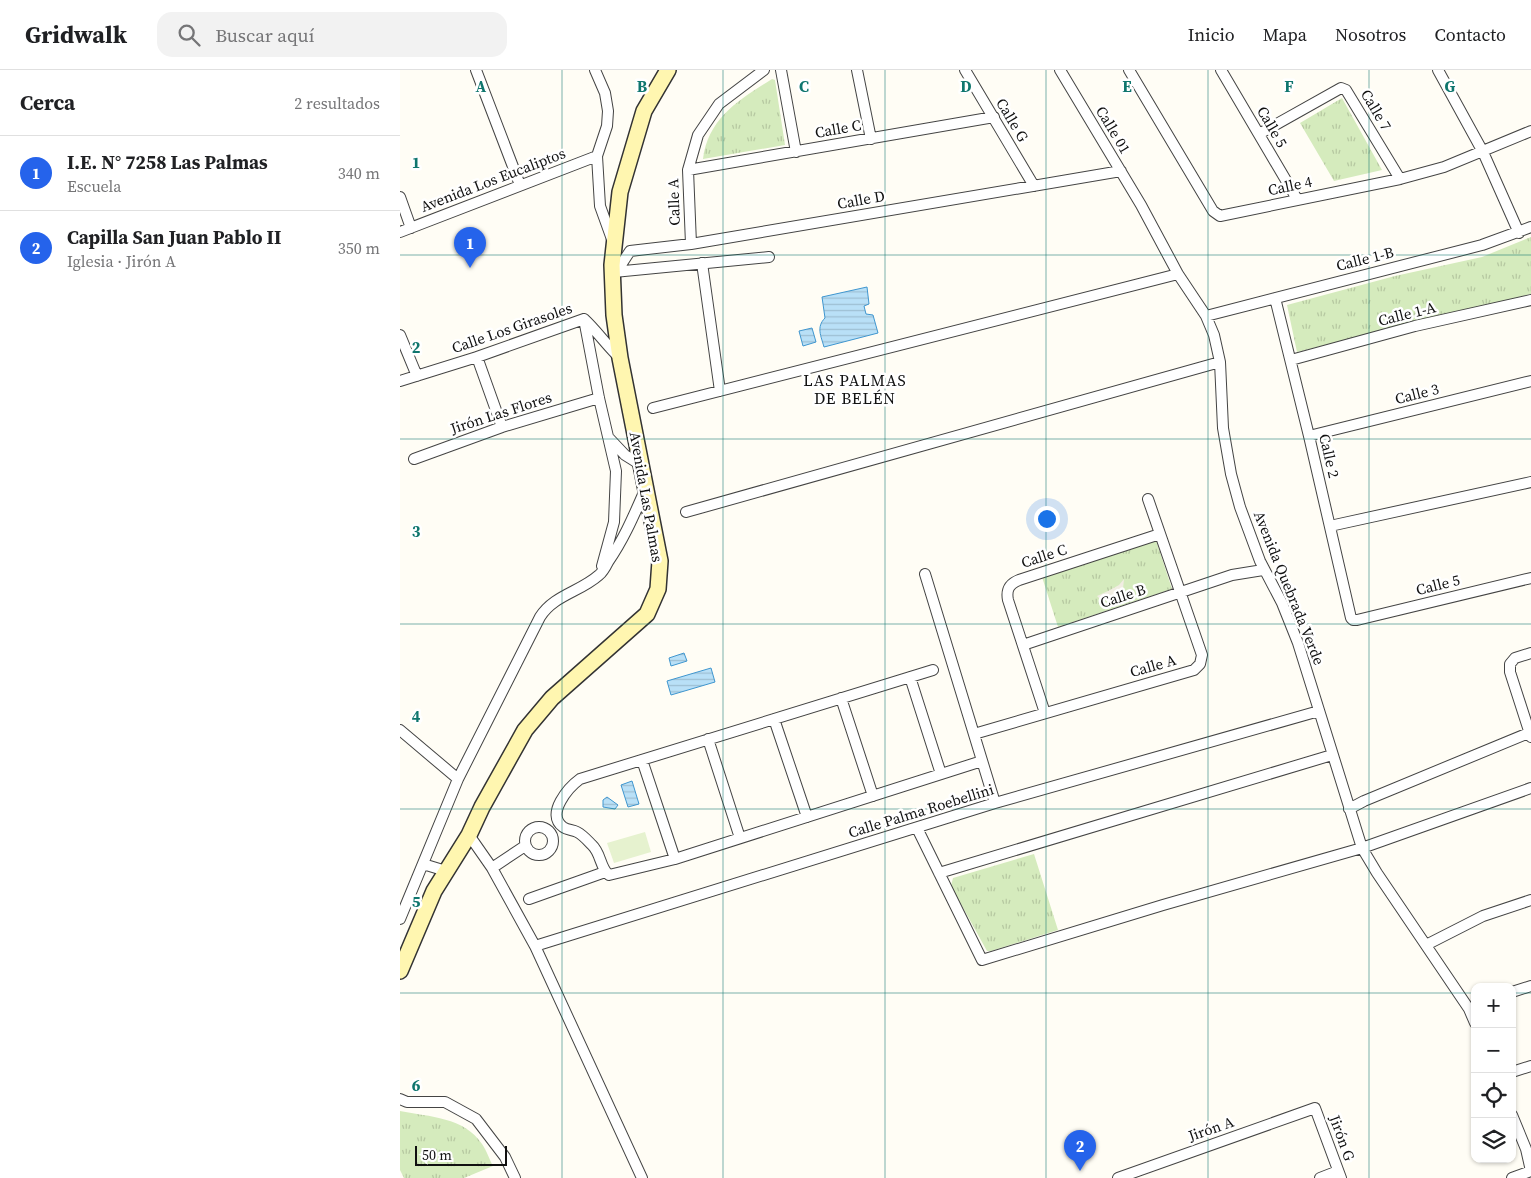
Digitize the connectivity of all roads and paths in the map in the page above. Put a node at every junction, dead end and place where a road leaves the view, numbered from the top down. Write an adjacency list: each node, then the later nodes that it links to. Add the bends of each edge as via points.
1 (476, 70): 22 (street)
2 (594, 70): 18 (street, via 606,93 608,111 607,126)
3 (668, 70): 32 (main road, Avenida Las Palmas, via 644,111 620,192)
4 (764, 70): 19 (street, Calle A, via 713,111 698,135)
5 (781, 70): 16 (street)
6 (857, 70): 15 (street)
7 (965, 70): 12 (street, Calle G)
8 (1060, 70): 20 (street, Calle 01)
9 (1129, 70): 25 (street, Calle 4, via 1213,211 1220,216 1229,215)
10 (1438, 70): 17 (street)
11 (1223, 71): 14 (street, Calle 5)
12 (994, 117): 15 (street, Calle C); 23 (street, Calle G)
13 (1531, 132): 17 (street, Calle 4)
14 (1259, 134): 21 (street, Calle 7, via 1344,88); 25 (street, Calle 5)
15 (871, 138): 16 (street, Calle C)
16 (796, 152): 19 (street, Calle C)
17 (1483, 152): 21 (street, Calle 4); 30 (street)
18 (597, 156): 22 (street, Avenida Los Eucaliptos); 32 (street, via 600,206)
19 (688, 170): 31 (street, Calle A)
20 (1121, 171): 23 (street, Calle D); 26 (street, Calle 01)
21 (1400, 179): 25 (street, Calle 4)
22 (520, 185): 28 (street, Avenida Los Eucaliptos)
23 (1034, 186): 31 (street, Calle D)
24 (400, 197): 28 (street)
25 (1297, 199)
26 (1141, 205): 36 (street, Avenida Quebrada Verde)
27 (1531, 227): 30 (street, Calle 1-B)
28 (411, 228): 29 (street, Avenida Los Eucaliptos)
29 (400, 232)
30 (1519, 232): 37 (street, Calle 1-B, via 1482,245)
31 (691, 244): 35 (street, Calle D, via 630,251)
32 (614, 245): 35 (main road, Avenida Las Palmas)
33 (769, 256): 34 (street)
34 (702, 263): 35 (street); 49 (street)
35 (615, 272): 43 (main road, Avenida Las Palmas, via 614,315)
36 (1178, 274): 39 (street, Avenida Quebrada Verde); 49 (street)
37 (1275, 298): 39 (street, Calle 1-B); 44 (street, Calle 2)
38 (1531, 300): 44 (street, Calle 1-A, via 1415,326)
39 (1206, 316): 45 (street, Avenida Quebrada Verde)
40 (584, 319): 42 (street, Calle Los Girasoles); 43 (street, Calle Los Girasoles); 50 (street)
41 (400, 334): 46 (street)
42 (477, 357): 46 (street, Calle Los Girasoles); 52 (street)
43 (620, 358): 56 (main road, Avenida Las Palmas)
44 (1291, 360): 53 (street, Calle 2)
45 (1220, 362): 60 (street); 63 (street, Avenida Quebrada Verde, via 1223,428 1231,474)
46 (417, 376): 47 (street, Calle Los Girasoles)
47 (400, 381)
48 (1531, 382): 53 (street, Calle 3)
49 (720, 391): 51 (street)
50 (599, 398): 52 (street, Jirón Las Flores); 54 (street)
51 (653, 408)
52 (502, 427): 55 (street, Jirón Las Flores)
53 (1310, 436): 61 (street, Calle 2)
54 (607, 437): 56 (street); 64 (street, via 616,471 614,522)
55 (414, 459)
56 (641, 464): 58 (main road, Avenida Las Palmas)
57 (1531, 482): 61 (street)
58 (646, 489): 64 (street, via 626,532); 94 (main road, Avenida Las Palmas, via 660,561 658,589 648,614 552,698 526,730)
59 (1148, 499): 62 (street, Calle A)
60 (686, 512)
61 (1330, 526): 68 (street, Calle 2)
62 (1160, 534): 67 (street, Calle A); 69 (street, Calle C, via 1010,585 1008,600)
63 (1261, 566): 67 (street, Calle B); 74 (street, Avenida Quebrada Verde, via 1295,635)
64 (600, 574): 85 (street, via 557,599 545,610)
65 (924, 574): 78 (street)
66 (1531, 578): 68 (street, Calle 5)
67 (1181, 592): 69 (street, Calle B); 75 (street, Calle A, via 1202,655 1197,668)
68 (1353, 620)
69 (1022, 645): 75 (street, Calle C)
70 (1531, 653): 79 (street, via 1516,658 1510,664)
71 (933, 670): 72 (street)
72 (910, 677): 73 (street); 84 (street)
73 (842, 698): 76 (street); 87 (street)
74 (1318, 711): 81 (street, Avenida Quebrada Verde); 88 (street, Calle Palma Roebellini)
75 (1045, 713): 78 (street, Calle A)
76 (774, 719): 80 (street); 90 (street)
77 (400, 730): 85 (street)
78 (974, 734): 83 (street)
79 (1530, 734): 89 (street)
80 (708, 739): 82 (street); 95 (street)
81 (1332, 755): 89 (street, Avenida Quebrada Verde); 103 (street)
82 (642, 760): 91 (street, via 580,779 570,786 556,814); 98 (street)
83 (982, 761): 84 (street); 88 (street)
84 (941, 774): 87 (street)
85 (458, 779): 99 (street)
86 (1531, 788): 97 (street)
87 (873, 796): 90 (street)
88 (995, 803): 92 (street, Calle Palma Roebellini)
89 (1349, 810): 97 (street, Avenida Quebrada Verde)
90 (807, 817): 95 (street)
91 (560, 824): 93 (street); 102 (street, via 579,833 594,846)
92 (917, 828): 103 (street); 107 (street, Calle Palma Roebellini)
93 (549, 832): 96 (street, via 538,826 530,830 525,837); 96 (street, via 552,847 542,855 530,853)
94 (469, 835): 100 (street); 101 (main road, Avenida Las Palmas)
95 (740, 838): 98 (street)
96 (525, 846): 100 (street)
97 (1362, 848): 103 (street, via 982,960); 108 (street, Avenida Quebrada Verde)
98 (675, 859): 102 (street, via 609,875)
99 (423, 864): 101 (street); 106 (street)
100 (492, 868): 107 (street)
101 (446, 871): 109 (main road, Avenida Las Palmas)
102 (605, 872): 104 (street)
103 (939, 873)
104 (529, 899)
105 (1531, 900): 108 (street, via 1483,916)
106 (400, 919)
107 (534, 946): 123 (street)
108 (1426, 946): 112 (street, Avenida Quebrada Verde)
109 (400, 970)
110 (1531, 986): 111 (street)
111 (1516, 991)
112 (1471, 1006)
113 (1531, 1066): 114 (street)
114 (1516, 1071)
115 (400, 1099): 122 (street, via 407,1102 445,1102 476,1118 505,1157)
116 (1315, 1108): 120 (street, Jirón A); 121 (street, Jirón G)
117 (1514, 1118): 118 (street)
118 (1529, 1149): 119 (street)
119 (1531, 1171): 126 (street)
120 (1148, 1173): 124 (street, Jirón A)
121 (1340, 1175): 125 (street)
122 (515, 1178)
123 (642, 1178)
124 (1118, 1178)
125 (1320, 1178)
126 (1512, 1178)

